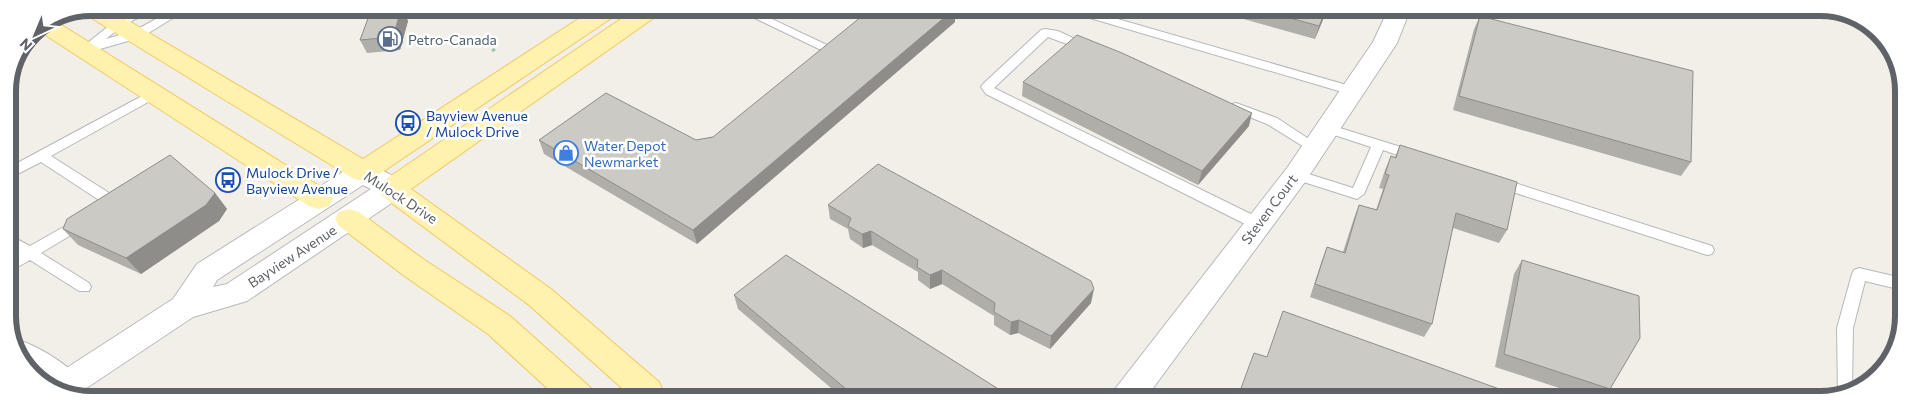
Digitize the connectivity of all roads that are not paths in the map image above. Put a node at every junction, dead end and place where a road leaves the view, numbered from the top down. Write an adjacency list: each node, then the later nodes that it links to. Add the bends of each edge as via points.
1 (161, 16): 7 (lane)
2 (599, 16): 20 (main road)
3 (641, 16): 23 (main road)
4 (757, 16): 9 (lane)
5 (1094, 16): 12 (lane)
6 (1396, 16): 12 (street, Steven Court, via 1385,43)
7 (124, 21): 10 (lane); 10 (lane); 20 (main road, Mulock Drive)
8 (51, 28): 10 (main road)
9 (823, 46)
10 (86, 50): 13 (main road)
11 (1100, 52): 26 (lane, via 1045,33 987,87)
12 (1353, 91): 15 (street, Steven Court)
13 (155, 93): 17 (lane); 24 (main road)
14 (1227, 103): 15 (lane)
15 (1321, 138): 16 (lane); 21 (street, Steven Court)
16 (1379, 144): 18 (lane); 21 (lane, via 1357,194)
17 (41, 155): 19 (lane); 29 (lane, via 112,202)
18 (1426, 159)
19 (16, 169)
20 (363, 172): 23 (street, Mulock Drive); 24 (street, Bayview Avenue)
21 (1296, 175): 26 (street, Steven Court)
22 (1482, 178): 28 (lane)
23 (392, 189): 25 (street, Bayview Avenue); 39 (main road, Mulock Drive, via 540,297)
24 (318, 199): 25 (street); 33 (street, Bayview Avenue, via 207,272)
25 (349, 219): 33 (street, Bayview Avenue, via 236,293); 38 (main road, via 499,325)
26 (1258, 224): 40 (street, Steven Court)
27 (16, 245): 29 (lane)
28 (1707, 250)
29 (29, 253): 30 (lane); 32 (lane)
30 (16, 261)
31 (1895, 282): 37 (lane, via 1859,274 1844,328)
32 (84, 287)
33 (184, 307): 36 (street, Bayview Avenue)
34 (35, 365): 35 (street)
35 (58, 383)
36 (63, 385)
37 (1844, 387)
38 (572, 391)
39 (647, 391)
40 (1132, 391)

